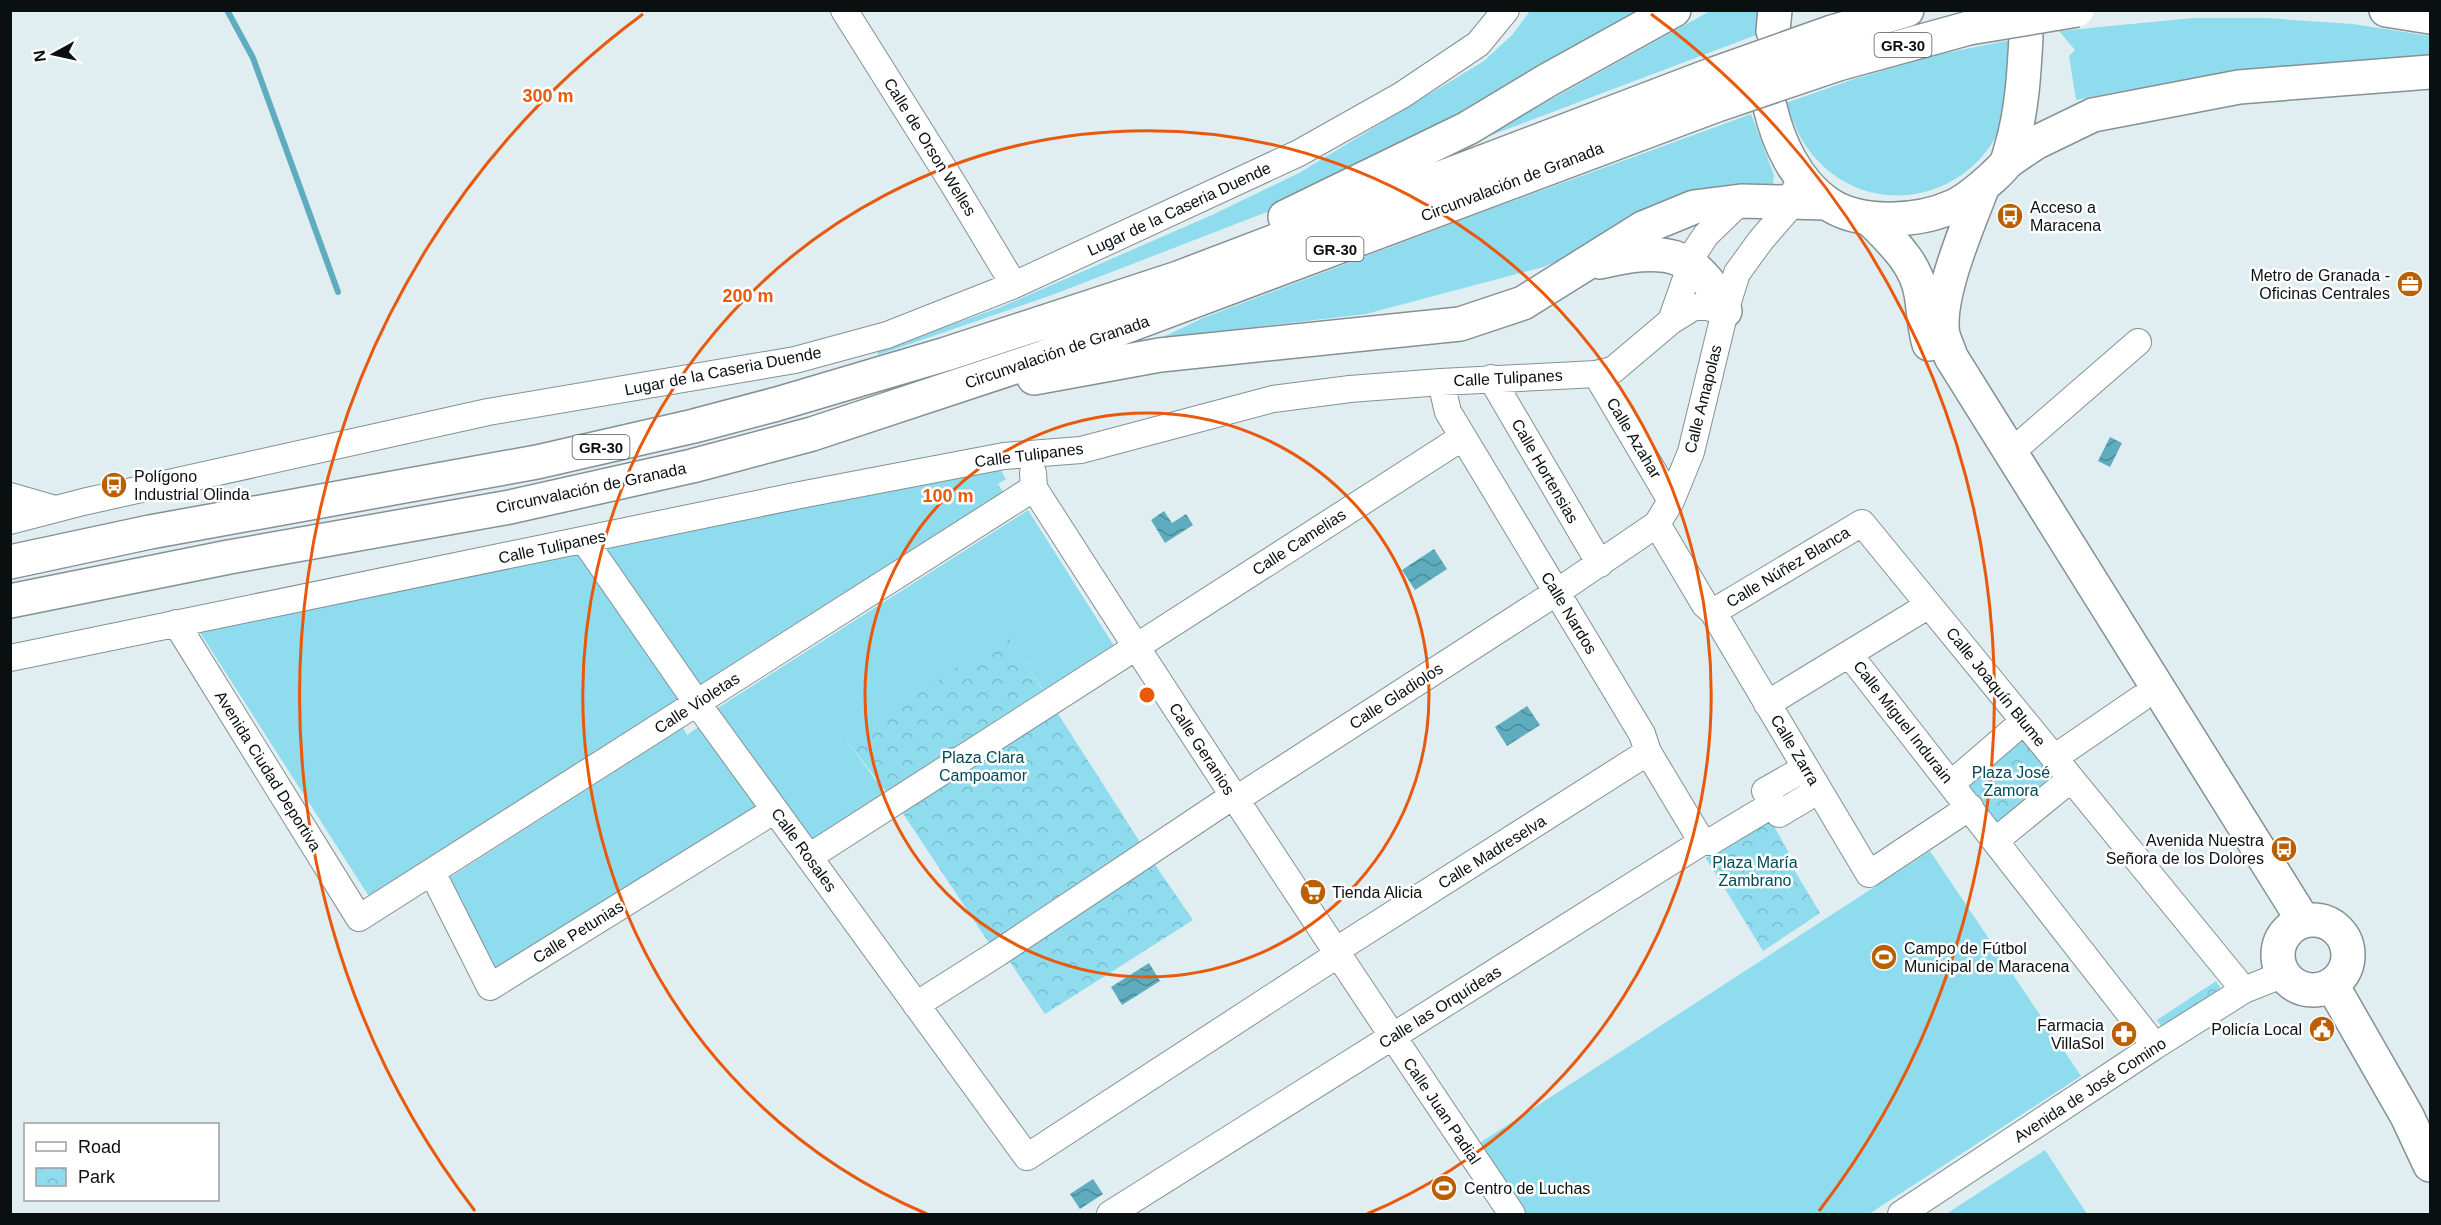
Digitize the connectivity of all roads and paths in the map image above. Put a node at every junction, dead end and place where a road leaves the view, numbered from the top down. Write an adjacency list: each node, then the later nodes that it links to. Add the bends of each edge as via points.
1 (844, 10): 22 (street, Calle de Orson Welles)
2 (1506, 10): 22 (street, Lugar de la Caseria Duende, via 1478,44 1402,95 1310,147)
3 (1674, 10): 21 (main road, via 1468,128 1281,219 1209,249)
4 (1907, 10): 10 (main road, Circunvalación de Granada / GR-30, bridge, via 1832,32)
5 (2077, 10): 10 (main road, Circunvalación de Granada / GR-30, bridge, via 1969,28 1838,64)
6 (2386, 10): 7 (main road)
7 (2430, 17)
8 (2026, 38): 12 (main road, via 2022,99)
9 (2430, 72): 12 (main road, via 2240,87 2093,115)
10 (1714, 90): 21 (main road, Circunvalación de Granada / GR-30); 29 (main road, Circunvalación de Granada / GR-30, via 1180,308)
11 (1770, 107): 13 (main road, via 1783,148)
12 (2007, 162): 14 (main road)
13 (1795, 168): 16 (street); 17 (main road)
14 (1983, 186): 18 (main road, via 1956,205 1936,213 1906,219); 31 (main road, via 1954,264 1943,310 1943,334 1951,357)
15 (1741, 201): 16 (main road); 19 (street, via 1706,235); 20 (main road, via 1694,207 1643,228)
16 (1793, 203): 17 (main road); 23 (street, Calle Amapolas, via 1737,273)
17 (1827, 203): 18 (main road)
18 (1869, 218): 51 (main road, via 1911,265 1921,292 1925,333 1932,355)
19 (1690, 264): 20 (main road, via 1654,253); 23 (main road, via 1716,292); 24 (street)
20 (1581, 267): 29 (main road, via 1523,303 1460,324 1160,355 1042,376 1006,387)
21 (1178, 278): 41 (main road, Circunvalación de Granada / GR-30, via 865,379 694,426 537,462 150,532)
22 (1014, 285): 36 (street, Lugar de la Caseria Duende, via 887,335 795,360 488,412)
23 (1725, 311): 24 (street, Calle Tulipanes, via 1696,307); 35 (street, Calle Amapolas, via 1691,452)
24 (1671, 321): 26 (street, Calle Tulipanes, via 1613,370)
25 (2138, 342): 31 (street)
26 (1596, 374): 27 (street, Calle Tulipanes); 35 (street, Calle Azahar)
27 (1491, 378): 28 (street, Calle Tulipanes); 42 (street, Calle Hortensias)
28 (1441, 382): 30 (street, Calle Nardos, via 1448,412); 32 (street, Calle Tulipanes, via 1273,399 1081,450)
29 (952, 388): 44 (main road, Circunvalación de Granada / GR-30, via 812,434 612,485)
30 (1463, 437): 43 (street, Calle Nardos); 48 (street, Calle Camelias)
31 (2010, 451): 70 (main road)
32 (1031, 454): 33 (street, Calle Geranios); 40 (street, Calle Tulipanes, via 1004,456)
33 (1034, 488): 48 (street, Calle Geranios); 52 (street, Calle Violetas)
34 (10, 496): 36 (street)
35 (1671, 501): 39 (street, Calle Amapolas)
36 (58, 510): 37 (street, Lugar de la Caseria Duende)
37 (10, 521)
38 (1862, 523): 45 (street, Calle Joaquín Blume); 46 (street, Calle Núñez Blanca)
39 (1657, 524): 42 (street, Calle Amapolas); 46 (street, Calle Zarra)
40 (584, 540): 47 (street, Calle Tulipanes); 52 (street, Calle Rosales)
41 (10, 562)
42 (1600, 564): 43 (street, Calle Amapolas)
43 (1557, 592): 55 (street, Calle Nardos, via 1642,734); 61 (street, Calle Gladiolos)
44 (10, 601)
45 (1929, 605): 49 (street); 54 (street, Calle Joaquín Blume)
46 (1713, 612): 53 (street, Calle Zarra)
47 (176, 623): 50 (street, Calle Tulipanes); 69 (street, Avenida Ciudad Deportiva)
48 (1136, 646): 61 (street, Calle Geranios); 67 (street)
49 (1849, 654): 53 (street); 59 (street, Calle Miguel Indurain)
50 (10, 658)
51 (2140, 699): 56 (street); 70 (main road)
52 (697, 703): 64 (street, Calle Rosales); 68 (street, Calle Violetas)
53 (1767, 704): 57 (street, Calle Zarra)
54 (2024, 721): 56 (street, Calle Joaquín Blume); 59 (street)
55 (1648, 752): 66 (street, Calle Nardos); 71 (street, Calle Madreselva)
56 (2055, 758): 58 (street, Calle Joaquín Blume)
57 (1805, 768): 60 (street, Calle Zarra); 62 (street, via 1765,791)
58 (2071, 779): 65 (street); 74 (street, Calle Joaquín Blume)
59 (1951, 784): 63 (street, Calle Miguel Indurain)
60 (1819, 790): 62 (street, via 1779,814); 63 (street, Calle Zarra, via 1869,874)
61 (1234, 798): 71 (street, Calle Geranios); 75 (street)
62 (1773, 804): 66 (street, Calle las Orquídeas, via 1710,842)
63 (1970, 807): 65 (street, Calle Miguel Indurain)
64 (775, 810): 67 (street, Calle Rosales); 68 (street, Calle Petunias, via 490,987)
65 (1995, 841): 77 (street, Calle Miguel Indurain)
66 (1702, 842): 76 (street, Calle las Orquídeas)
67 (809, 857): 75 (street, Calle Rosales)
68 (432, 872): 69 (street, Calle Violetas)
69 (359, 918)
70 (2294, 926): 72 (main road, via 2278,953); 73 (main road, via 2315,919 2326,921 2342,933 2347,942 2348,962)
71 (1336, 953): 76 (street, Calle Geranios); 78 (street, Calle Madreselva)
72 (2284, 975): 73 (main road, via 2300,988 2322,989); 74 (street, Avenida de José Comino)
73 (2331, 985): 79 (main road, via 2407,1116)
74 (2244, 990): 77 (street, Avenida de José Comino)
75 (916, 1005): 78 (street, Calle Rosales)
76 (1392, 1037): 80 (street, Calle las Orquídeas); 81 (street, Calle Juan Padial)
77 (2155, 1046): 82 (street, Avenida de José Comino)
78 (1027, 1157)
79 (2430, 1165)
80 (1110, 1215)
81 (1512, 1215)
82 (1901, 1215)

